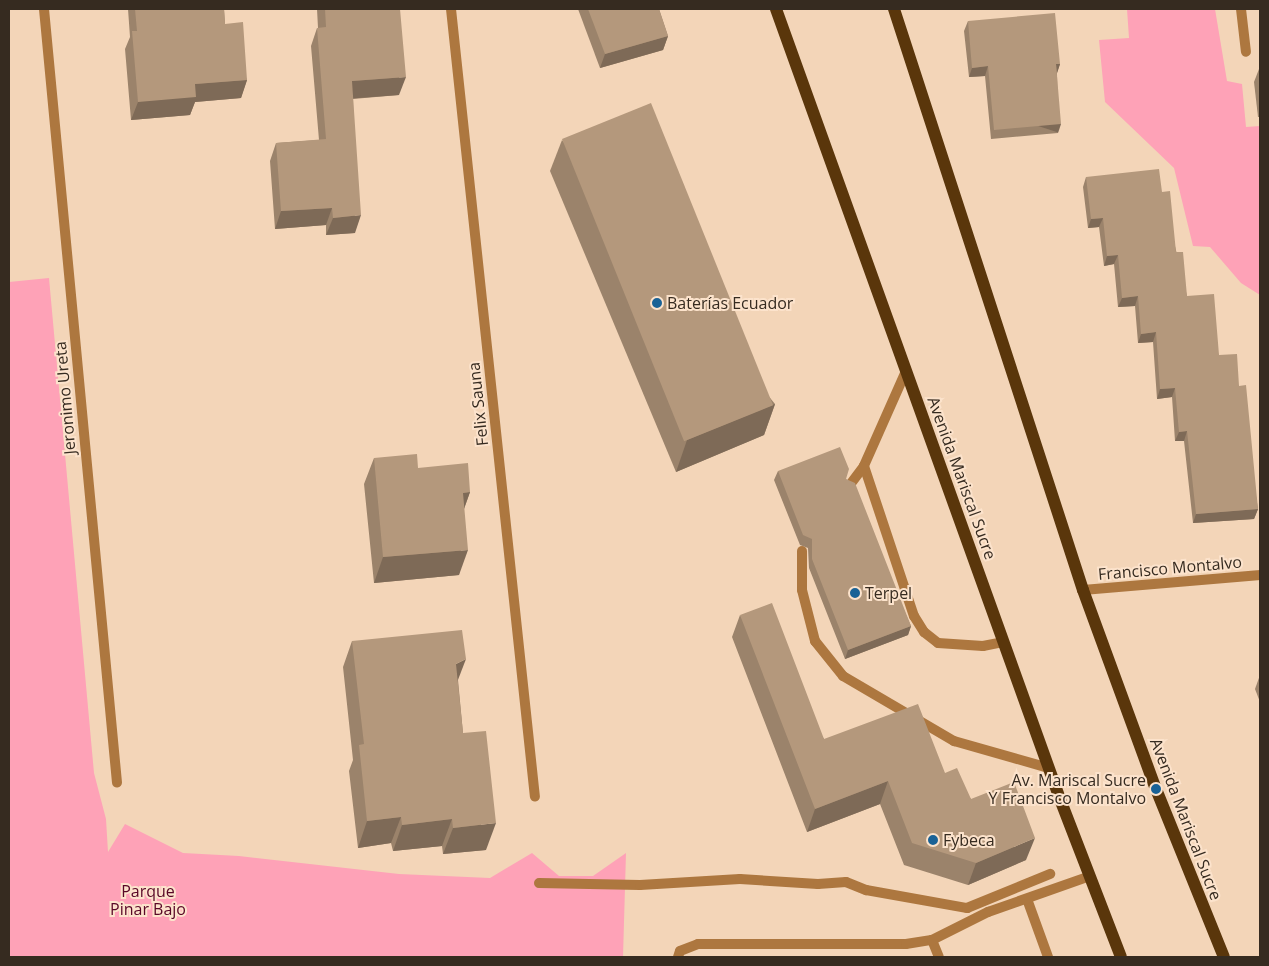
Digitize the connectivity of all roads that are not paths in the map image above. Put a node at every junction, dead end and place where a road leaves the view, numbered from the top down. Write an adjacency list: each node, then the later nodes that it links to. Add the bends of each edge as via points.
1 (44, 9): 15 (street, Jeronimo Ureta)
2 (451, 9): 16 (street, Felix Sauna)
3 (776, 9): 7 (main road, Avenida Mariscal Sucre)
4 (894, 9): 12 (main road, Avenida Mariscal Sucre)
5 (1240, 9): 6 (street)
6 (1246, 52)
7 (906, 371): 8 (street); 13 (main road, Avenida Mariscal Sucre)
8 (864, 466): 9 (street); 13 (street, via 914,616 924,632 938,642 983,646)
9 (849, 486)
10 (802, 551): 14 (street, via 802,590 815,641 843,676 954,741)
11 (1260, 575): 12 (street, Francisco Montalvo)
12 (1083, 590): 26 (main road, Avenida Mariscal Sucre, via 1156,789)
13 (1003, 642): 14 (main road, Avenida Mariscal Sucre)
14 (1049, 768): 18 (main road, Avenida Mariscal Sucre)
15 (117, 784)
16 (535, 797)
17 (1050, 874): 19 (street, via 967,908 866,890 846,882 818,884 740,879 640,885)
18 (1090, 876): 20 (street); 25 (main road, Avenida Mariscal Sucre)
19 (539, 883)
20 (1026, 899): 21 (street, via 988,912); 24 (street)
21 (932, 940): 22 (street, via 906,944 698,944 680,951); 23 (street)
22 (678, 957)
23 (940, 957)
24 (1048, 957)
25 (1121, 957)
26 (1224, 957)

